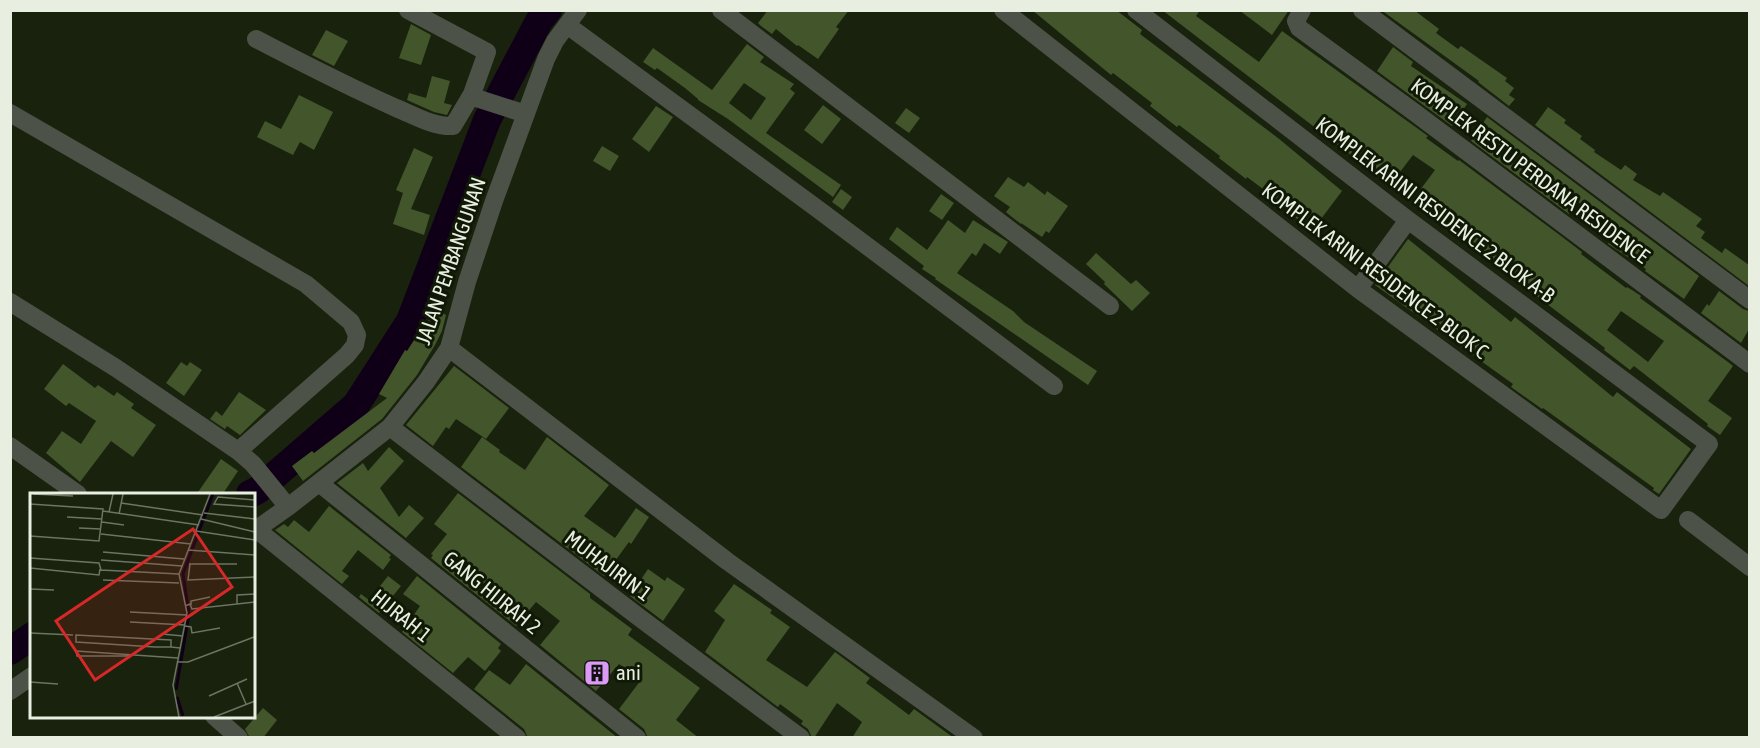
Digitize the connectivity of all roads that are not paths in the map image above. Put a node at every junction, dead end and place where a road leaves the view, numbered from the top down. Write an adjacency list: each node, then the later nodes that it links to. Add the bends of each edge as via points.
1 (408, 10): 10 (street, via 486,52)
2 (578, 10): 8 (street, JALAN PEMBANGUNAN)
3 (721, 10): 17 (street)
4 (1003, 10): 14 (street, KOMPLEK ARINI RESIDENCE 2 BLOK C)
5 (1136, 10): 13 (street, KOMPLEK ARINI RESIDENCE 2 BLOK A-B)
6 (1302, 10): 19 (street, KOMPLEK RESTU PERDANA RESIDENCE, via 1296,21 1299,28)
7 (1362, 10): 15 (street)
8 (567, 25): 12 (street, JALAN PEMBANGUNAN, via 555,40); 20 (street)
9 (256, 39): 10 (street, via 344,85 444,126 453,126)
10 (478, 97): 12 (street)
11 (10, 113): 24 (street, via 306,284 351,322 357,335 347,355)
12 (519, 113): 18 (street, JALAN PEMBANGUNAN)
13 (1408, 220): 14 (street); 22 (street, KOMPLEK ARINI RESIDENCE 2 BLOK A-B)
14 (1358, 289): 22 (street, KOMPLEK ARINI RESIDENCE 2 BLOK C, via 1661,510)
15 (1749, 300)
16 (10, 302): 24 (street)
17 (1110, 306)
18 (448, 348): 21 (street, JALAN PEMBANGUNAN); 38 (street, via 727,561)
19 (1749, 364)
20 (1054, 386)
21 (390, 426): 25 (street, JALAN PEMBANGUNAN); 37 (street, MUHAJIRIN 1)
22 (1709, 444)
23 (10, 446): 26 (street)
24 (238, 451): 27 (street)
25 (319, 483): 27 (street, JALAN PEMBANGUNAN); 36 (street, GANG HIJRAH 2)
26 (75, 493)
27 (288, 507): 29 (street, JALAN PEMBANGUNAN)
28 (1688, 520): 30 (street)
29 (255, 530): 35 (street, HIJRAH 1)
30 (1749, 567)
31 (30, 677): 32 (street)
32 (10, 691)
33 (215, 718): 34 (street)
34 (239, 738)
35 (517, 738)
36 (637, 738)
37 (801, 738)
38 (974, 738)

